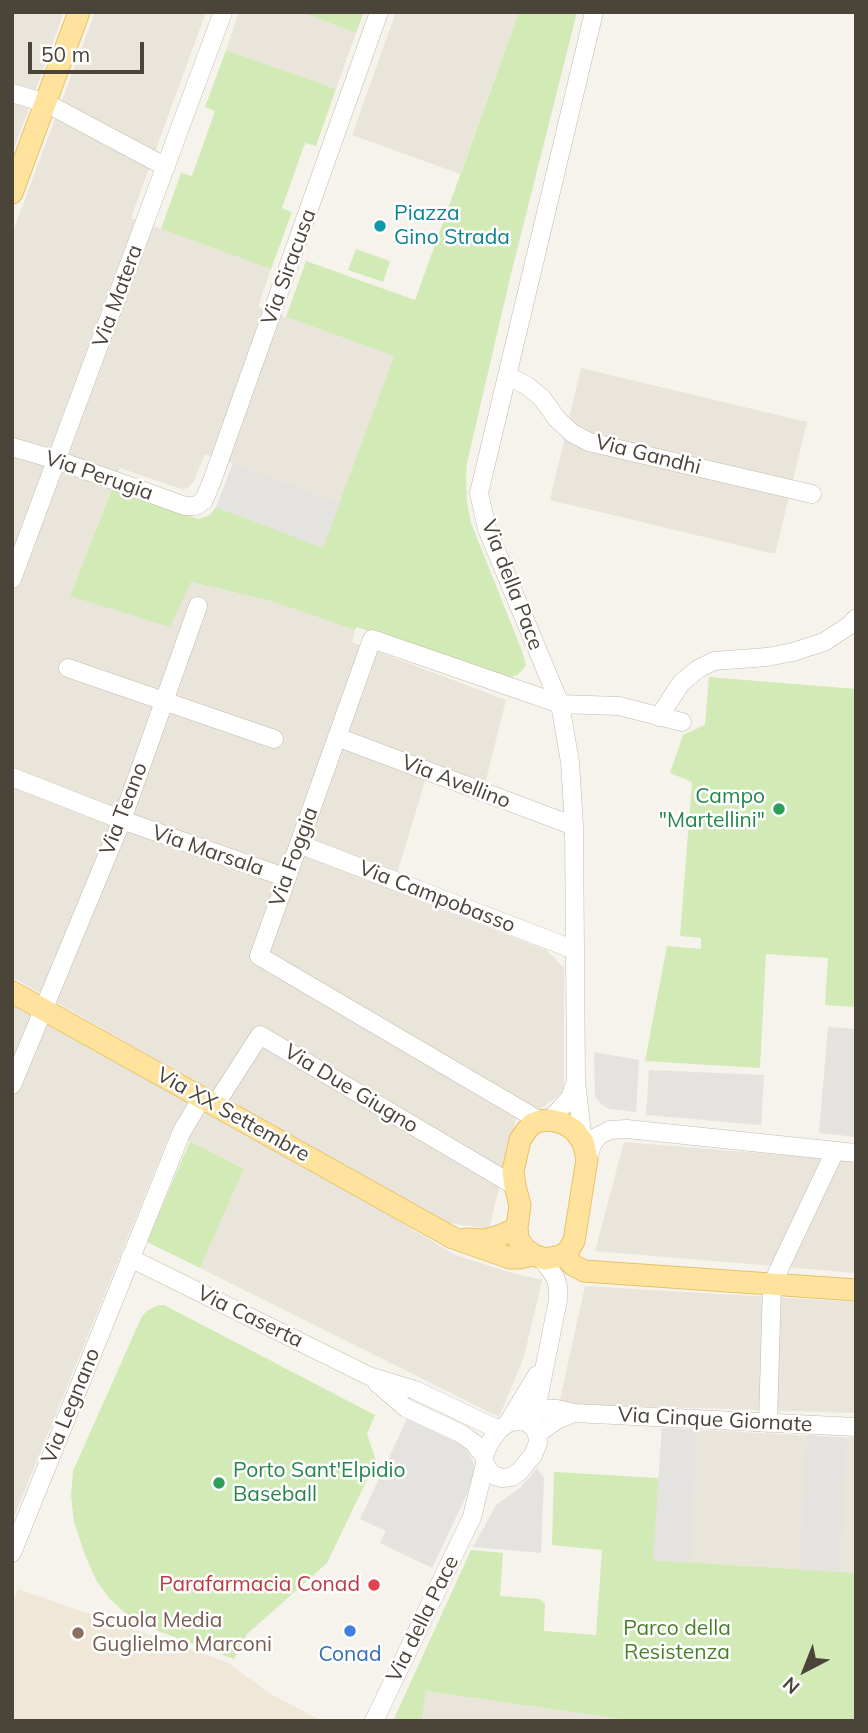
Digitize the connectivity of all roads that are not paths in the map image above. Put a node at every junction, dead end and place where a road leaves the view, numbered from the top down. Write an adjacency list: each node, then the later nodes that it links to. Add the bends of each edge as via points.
1 (79, 12): 6 (main road)
2 (223, 12): 7 (street, Via Matera)
3 (379, 12): 13 (street, Via Siracusa, via 212,481 204,499 196,506)
4 (594, 12): 9 (street, Via della Pace)
5 (12, 93): 6 (street)
6 (46, 103): 7 (street); 8 (main road)
7 (166, 167): 11 (street, Via Matera)
8 (12, 193)
9 (507, 376): 12 (street, Via Gandhi, via 526,385 572,433 589,442); 19 (street, Via della Pace, via 479,494 487,528)
10 (12, 447): 11 (street, Via Perugia)
11 (57, 460): 13 (street, Via Perugia); 14 (street, Via Matera)
12 (812, 494)
13 (185, 506)
14 (12, 579)
15 (198, 606): 18 (street, Via Teano)
16 (856, 618): 20 (street, via 824,642 767,657 714,661 698,669 681,683)
17 (68, 668): 18 (street)
18 (164, 702): 23 (street); 25 (street, Via Teano)
19 (560, 704): 20 (street, via 619,706); 22 (street, Via Foggia, via 372,639); 26 (street, Via della Pace)
20 (659, 717): 21 (street)
21 (682, 722)
22 (337, 737): 26 (street, Via Avellino); 27 (street, Via Foggia)
23 (274, 739)
24 (12, 778): 25 (street, Via Marsala)
25 (122, 820): 28 (street, Via Marsala); 31 (street, Via Teano)
26 (574, 826): 29 (street, Via della Pace)
27 (299, 844): 28 (street, Via Foggia); 29 (street, Via Campobasso)
28 (287, 878): 35 (street, Via Foggia, via 259,956)
29 (575, 950): 32 (street, Via della Pace)
30 (12, 992): 31 (main road, Via XX Settembre)
31 (43, 1009): 33 (street, Via Teano); 34 (main road, Via XX Settembre)
32 (576, 1082): 35 (street, via 570,1098); 36 (street, Via della Pace)
33 (12, 1085)
34 (208, 1102): 39 (street, Via Due Giugno, via 260,1035); 42 (main road, Via XX Settembre); 45 (street, Via Legnano, via 181,1131)
35 (545, 1121): 36 (main road, via 574,1130); 39 (main road, via 532,1124 520,1140)
36 (585, 1151): 37 (street, via 598,1136 627,1129); 41 (main road)
37 (835, 1151): 38 (street); 48 (street)
38 (856, 1153)
39 (514, 1186): 40 (main road, via 520,1205)
40 (517, 1228): 42 (main road, Via XX Settembre, via 485,1240); 44 (main road, via 521,1244)
41 (578, 1228): 43 (main road, via 572,1246); 47 (main road, via 582,1255)
42 (453, 1238): 44 (main road, Via XX Settembre, via 510,1258)
43 (562, 1255): 44 (main road, Via XX Settembre); 46 (main road); 50 (street)
44 (536, 1256): 50 (street, via 547,1264)
45 (131, 1258): 52 (street, Via Caserta); 61 (street, Via Legnano)
46 (584, 1271): 47 (main road); 50 (street)
47 (608, 1274): 48 (main road)
48 (772, 1284): 49 (main road); 55 (street)
49 (856, 1290)
50 (561, 1293): 51 (street)
51 (546, 1360): 53 (street); 56 (street)
52 (369, 1376): 56 (street, Via Caserta); 58 (street, Via Caserta, via 407,1408 474,1443)
53 (536, 1408): 54 (street, Via Cinque Giornate); 56 (street)
54 (574, 1413): 55 (street, Via Cinque Giornate); 56 (street)
55 (768, 1423): 57 (street, Via Cinque Giornate)
56 (519, 1427): 58 (street, via 490,1442); 59 (street, via 538,1443 533,1455)
57 (856, 1427)
58 (485, 1460): 59 (street, via 495,1476); 60 (street, Via della Pace)
59 (511, 1477): 60 (street, Via della Pace)
60 (471, 1517): 62 (street, Via della Pace)
61 (12, 1553)
62 (374, 1721)

